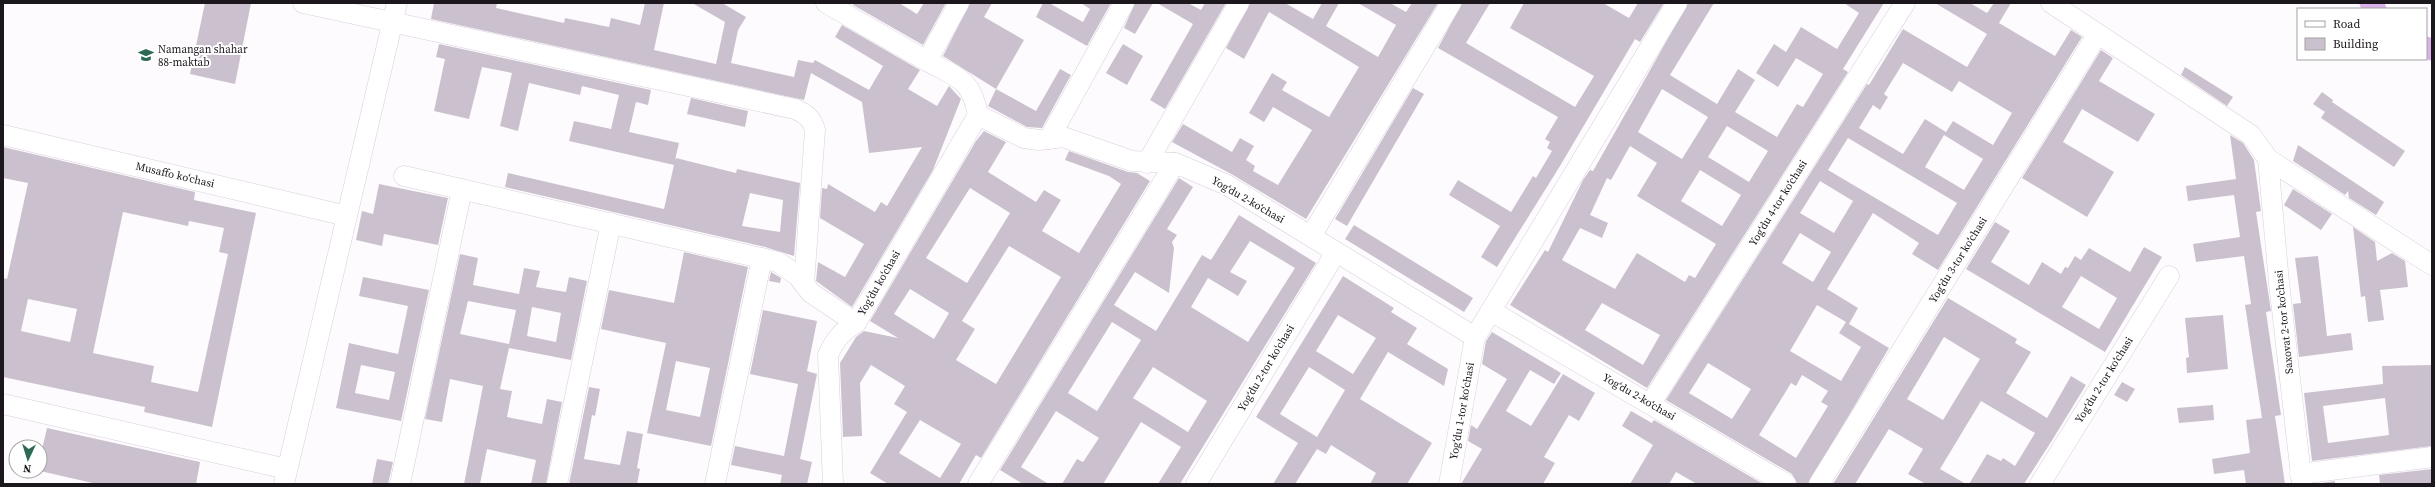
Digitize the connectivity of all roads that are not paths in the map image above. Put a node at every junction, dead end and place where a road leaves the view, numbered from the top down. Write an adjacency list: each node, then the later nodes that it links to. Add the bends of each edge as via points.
1 (302, 3): 11 (street)
2 (397, 3): 11 (street)
3 (826, 3): 13 (street)
4 (959, 3): 13 (street)
5 (1124, 3): 16 (street)
6 (1239, 3): 18 (street)
7 (1451, 3): 24 (street)
8 (1677, 3): 30 (street, Yogʻdu 1-tor koʻchasi)
9 (1905, 3): 33 (street, Yogʻdu 4-tor koʻchasi)
10 (2051, 3): 12 (street)
11 (393, 22): 22 (street); 29 (street, via 795,109 806,114 813,122 815,130)
12 (2097, 35): 17 (street, via 2251,135); 46 (street, Yogʻdu 3-tor koʻchasi)
13 (927, 61): 14 (street, via 966,83 975,100)
14 (978, 115): 16 (street, Yogʻdu 2-koʻchasi, via 1024,138); 31 (street, Yogʻdu koʻchasi)
15 (3, 135): 22 (street, Musaffo koʻchasi)
16 (1049, 139): 18 (street, Yogʻdu 2-koʻchasi, via 1075,140 1132,161)
17 (2268, 159): 27 (street); 37 (street, Saxovat 2-tor koʻchasi)
18 (1147, 163): 19 (street, Yogʻdu 2-koʻchasi)
19 (1175, 163): 24 (street, Yogʻdu 2-koʻchasi, via 1227,185); 42 (street)
20 (404, 176): 21 (street)
21 (462, 189): 23 (street); 38 (street)
22 (347, 216): 36 (street)
23 (610, 223): 26 (street); 39 (street)
24 (1311, 236): 25 (street, Yogʻdu 2-koʻchasi)
25 (1336, 252): 32 (street, Yogʻdu 2-koʻchasi); 43 (street, Yogʻdu 2-tor koʻchasi)
26 (762, 258): 29 (street, via 778,262 790,269); 40 (street)
27 (2432, 265)
28 (2169, 276): 47 (street, Yogʻdu 2-tor koʻchasi)
29 (804, 284): 31 (street, via 811,293)
30 (1490, 311): 32 (street, Yogʻdu 1-tor koʻchasi); 33 (street, Yogʻdu 2-koʻchasi)
31 (856, 323): 41 (street, Yogʻdu koʻchasi, via 844,330 834,341 828,355)
32 (1475, 337): 44 (street, Yogʻdu 1-tor koʻchasi)
33 (1651, 403): 45 (street, Yogʻdu 2-koʻchasi)
34 (3, 404): 36 (street)
35 (2432, 457): 37 (street)
36 (285, 477)
37 (2301, 479)
38 (400, 484)
39 (557, 484)
40 (715, 484)
41 (833, 484)
42 (978, 484)
43 (1196, 484)
44 (1449, 484)
45 (1786, 484)
46 (1819, 484)
47 (2040, 484)

